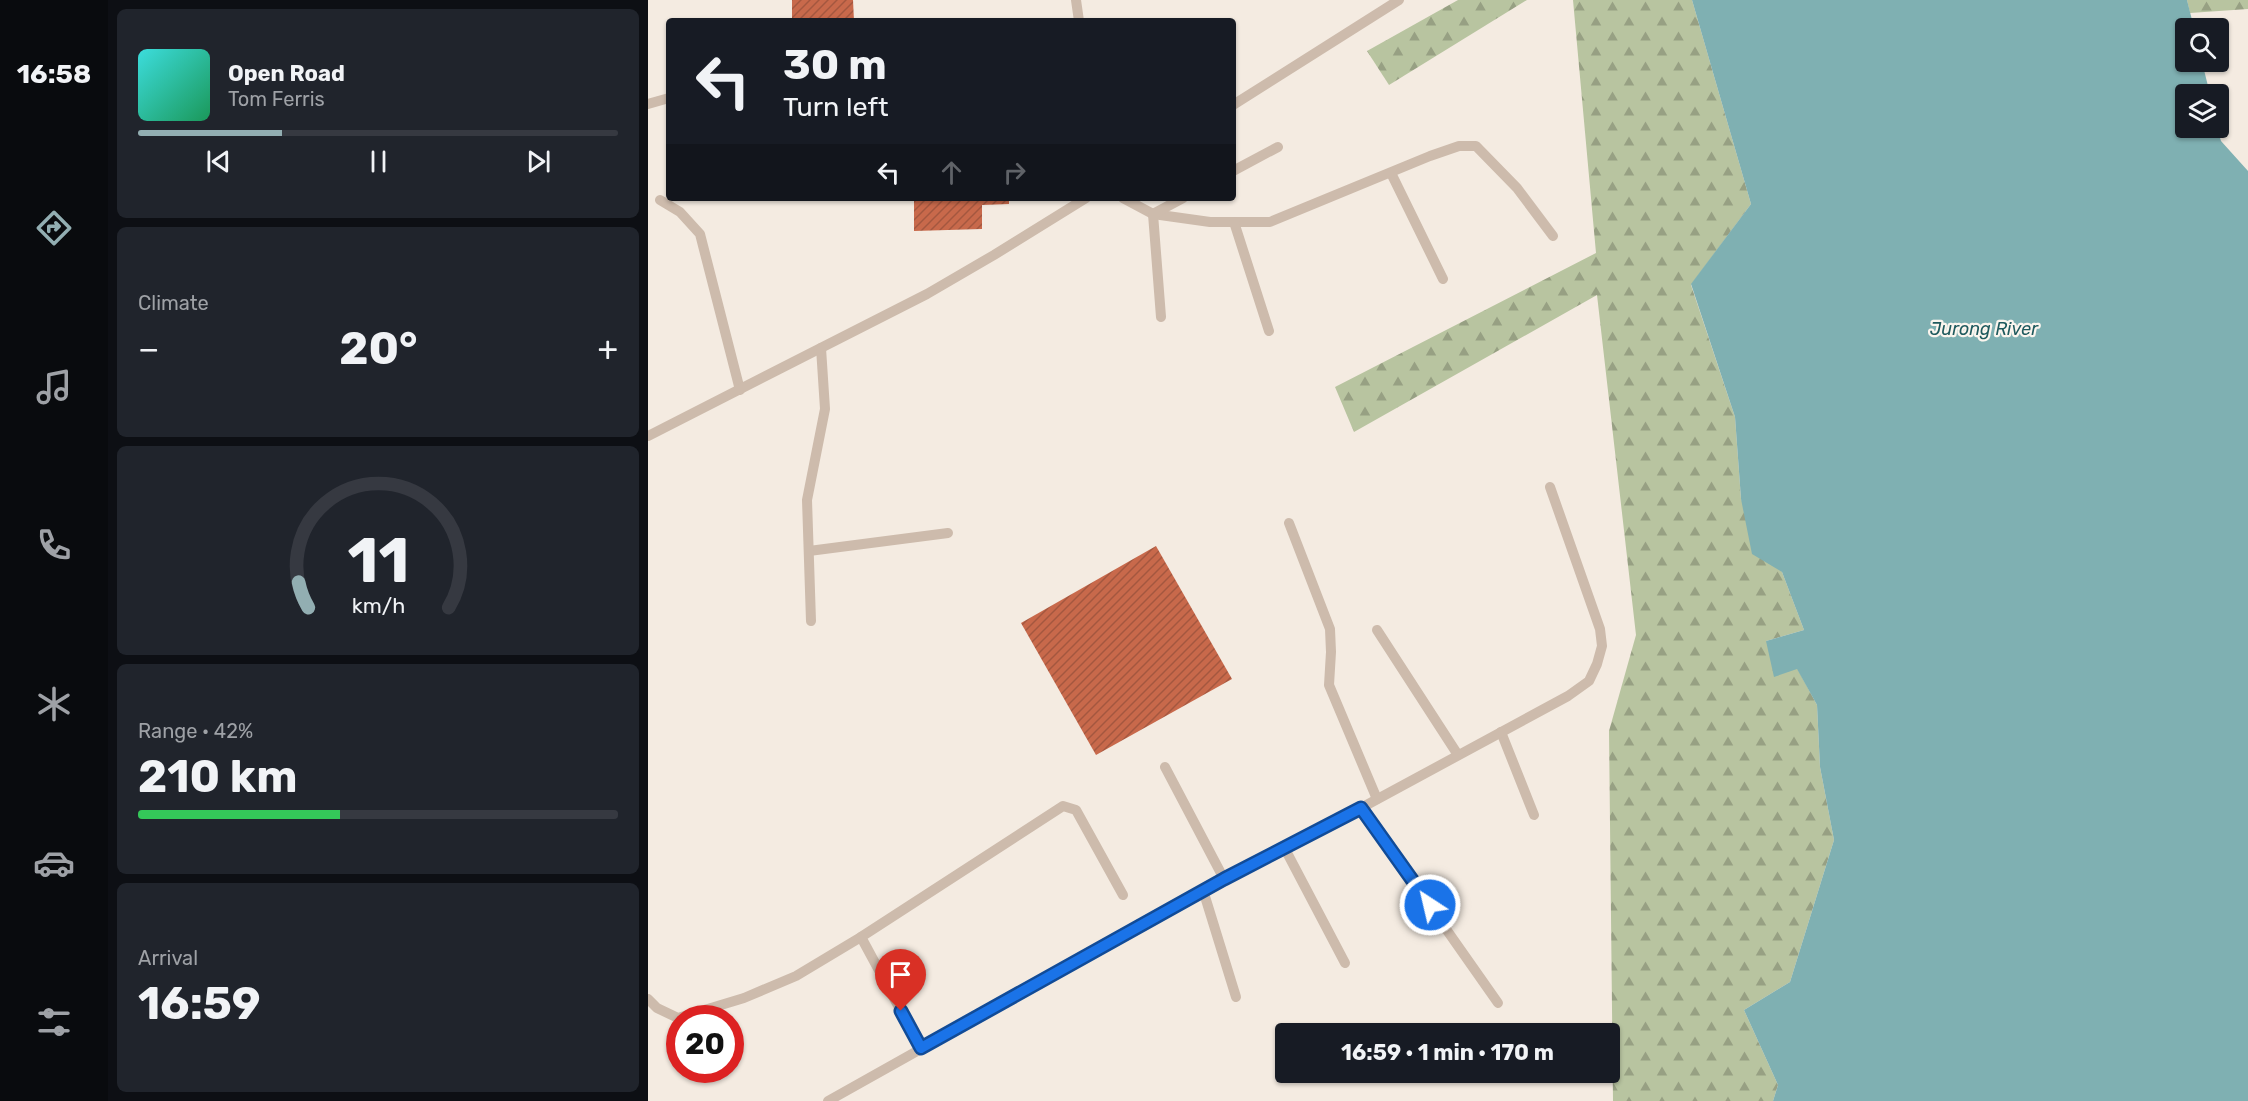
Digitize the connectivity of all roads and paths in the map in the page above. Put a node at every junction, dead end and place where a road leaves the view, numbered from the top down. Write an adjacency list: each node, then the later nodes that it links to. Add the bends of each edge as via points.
1 (1076, 0): 4 (lane)
2 (1400, 0): 3 (lane)
3 (1384, 4): 6 (lane)
4 (1079, 18)
5 (666, 99): 7 (lane)
6 (1236, 103)
7 (648, 104)
8 (1278, 147): 9 (lane)
9 (1236, 169)
10 (1390, 173): 16 (lane, via 1270,222); 17 (lane, via 1460,146 1476,146 1516,188); 18 (lane)
11 (660, 200): 22 (lane, via 680,212 700,234)
12 (1081, 201): 21 (lane, via 927,294)
13 (1129, 201): 15 (lane)
14 (1177, 201): 15 (lane)
15 (1153, 214): 16 (lane); 19 (lane)
16 (1234, 222): 20 (lane)
17 (1553, 236)
18 (1443, 279)
19 (1161, 317)
20 (1269, 331)
21 (821, 348): 22 (lane); 27 (lane, via 825,409 807,500)
22 (740, 390): 23 (lane)
23 (648, 436)
24 (1550, 487): 30 (lane, via 1600,629 1602,645 1589,681)
25 (1289, 523): 33 (lane, via 1330,628 1329,685)
26 (948, 533): 27 (lane)
27 (809, 551): 28 (lane)
28 (811, 621)
29 (1377, 630): 31 (lane)
30 (1501, 732): 31 (lane); 35 (lane)
31 (1458, 755): 33 (lane)
32 (1165, 767): 37 (lane)
33 (1377, 799): 34 (lane)
34 (1361, 808): 36 (lane); 44 (lane)
35 (1534, 815)
36 (1284, 847): 37 (lane); 41 (lane)
37 (1224, 879): 38 (lane)
38 (1203, 890): 42 (lane); 45 (lane)
39 (1123, 895): 40 (lane, via 1076,810 1063,806)
40 (861, 936): 43 (lane, via 796,976 744,998 678,1018); 45 (lane)
41 (1345, 963)
42 (1236, 997)
43 (648, 999)
44 (1498, 1003)
45 (921, 1048): 46 (lane)
46 (828, 1101)

